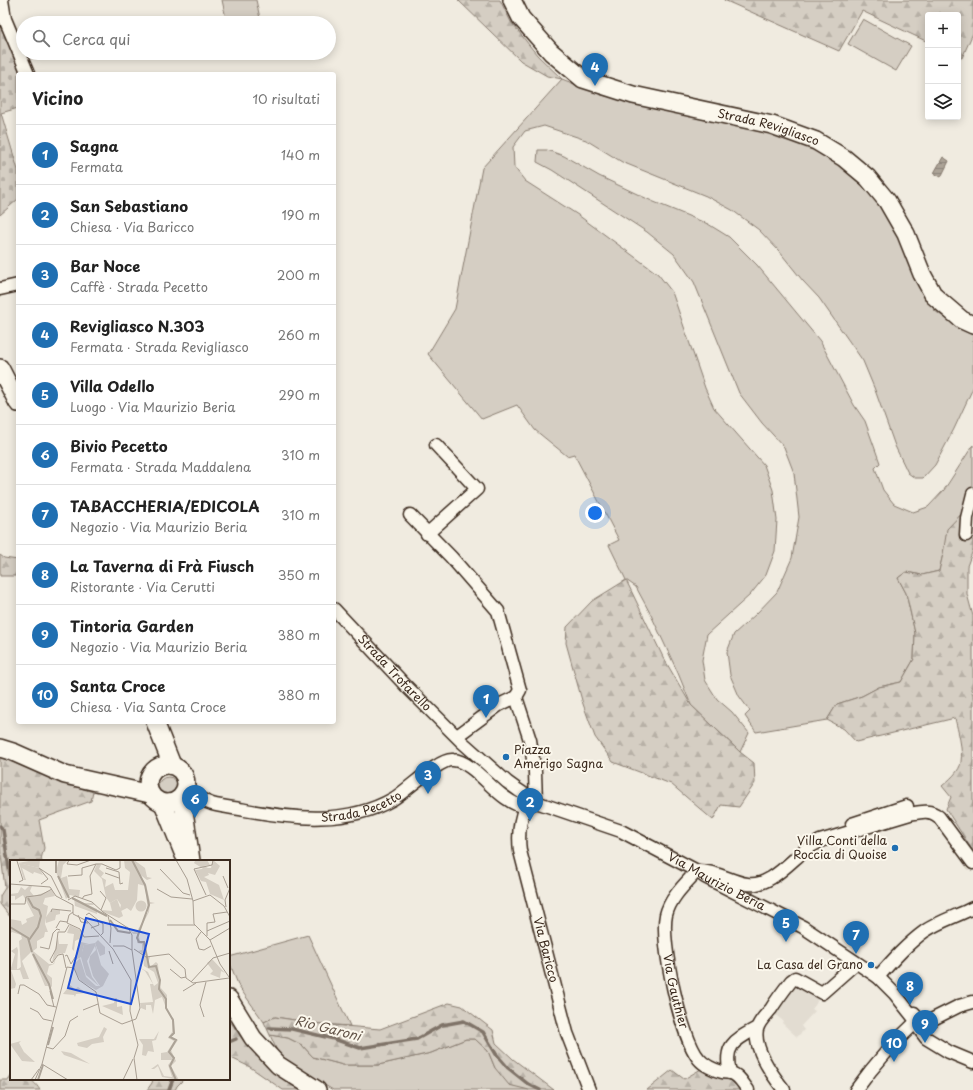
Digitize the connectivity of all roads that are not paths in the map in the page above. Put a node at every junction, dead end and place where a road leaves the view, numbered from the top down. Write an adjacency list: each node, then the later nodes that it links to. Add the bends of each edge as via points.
1 (2, 0): 3 (street, via 5,19)
2 (512, 0): 8 (street, Strada Revigliasco, via 521,18 551,52 584,79 633,95 772,125 816,141 844,158 868,178 887,201 906,234 934,296 962,320)
3 (16, 45)
4 (22, 60): 5 (street)
5 (27, 72)
6 (16, 285): 7 (street)
7 (0, 289)
8 (973, 325)
9 (0, 368): 10 (street)
10 (16, 399)
11 (436, 445): 14 (street, via 477,489)
12 (973, 494): 15 (street)
13 (410, 515): 14 (street)
14 (428, 534): 17 (street, via 498,611 520,690)
15 (966, 535)
16 (336, 611): 20 (street, Strada Trofarello, via 406,687)
17 (516, 697): 20 (street, via 499,705); 24 (street, via 530,740 535,772)
18 (149, 724): 22 (street, via 156,750)
19 (155, 724): 22 (street)
20 (457, 736): 24 (street)
21 (0, 748): 22 (street, via 66,775 102,784)
22 (158, 781): 23 (street, via 172,803 178,801); 23 (street, via 179,769 185,776); 27 (street)
23 (184, 793): 24 (street, Strada Pecetto, via 213,804 270,815 295,818 339,816 374,808 392,799 438,764 452,759 469,767 514,804); 28 (street)
24 (530, 805): 30 (street, Via Maurizio Beria, via 621,831); 42 (street, Via Baricco, via 519,826 520,851 567,1033)
25 (907, 806): 26 (street, via 854,823 846,827)
26 (841, 835): 29 (street, via 910,814 930,812 939,817); 30 (street, via 809,848 778,872 756,884 746,884 708,871)
27 (186, 860)
28 (190, 860)
29 (973, 863)
30 (697, 871): 32 (street, Via Maurizio Beria, via 704,877 803,927); 40 (street, Via Gauthier, via 671,902 666,916 665,932 673,993 695,1053 713,1069)
31 (973, 908): 33 (street, via 925,932)
32 (856, 963): 33 (street, Via Maurizio Beria); 38 (street, via 822,993 795,978)
33 (878, 977): 34 (street, Via Maurizio Beria)
34 (895, 994): 36 (street, via 909,1005 922,1023); 37 (street, Via Maurizio Beria)
35 (230, 1001): 41 (street, via 253,1038 278,1065)
36 (973, 1002)
37 (916, 1022): 39 (street, Via Maurizio Beria, via 926,1038 949,1052); 45 (street, via 874,1065)
38 (757, 1028): 40 (street, via 737,1038 731,1046 728,1065); 44 (street, via 756,1037 760,1049 767,1065)
39 (973, 1062)
40 (730, 1073): 43 (street, Via Gauthier, via 740,1079)
41 (317, 1090)
42 (589, 1090)
43 (748, 1090)
44 (784, 1090)
45 (856, 1090)

